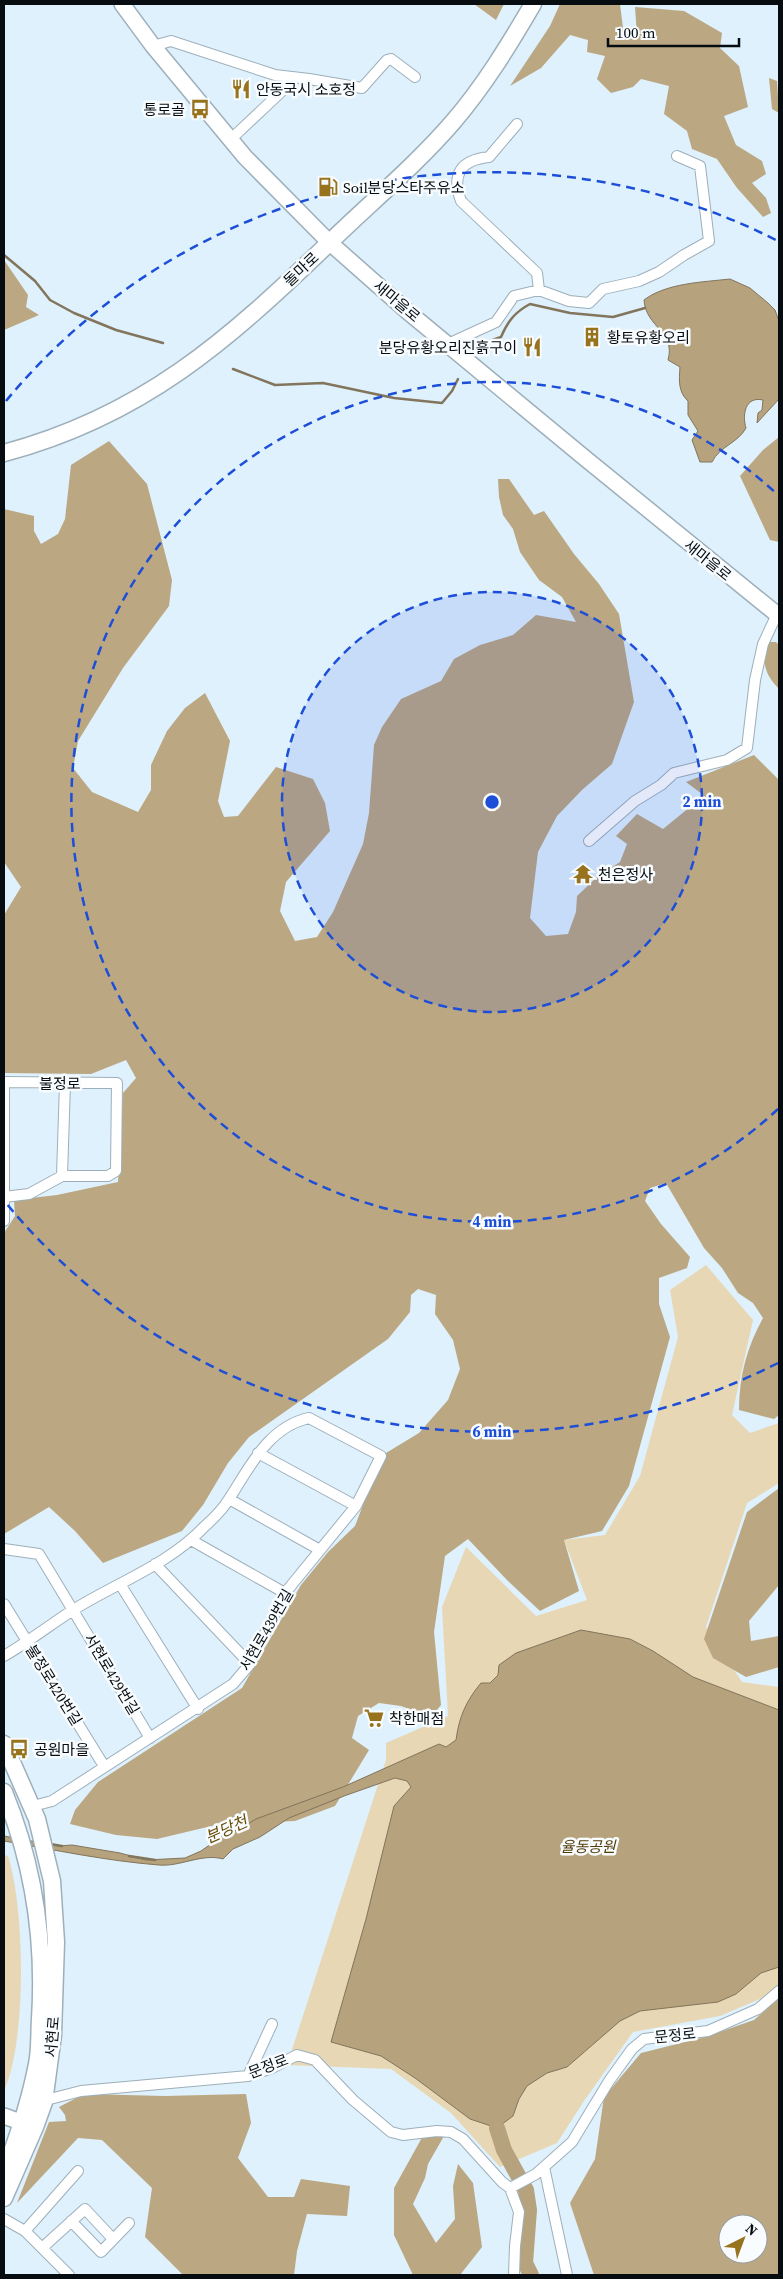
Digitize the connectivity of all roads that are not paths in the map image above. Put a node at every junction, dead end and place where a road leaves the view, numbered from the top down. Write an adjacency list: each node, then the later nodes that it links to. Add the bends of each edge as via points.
1 (122, 4): 3 (street, 새마을로)
2 (533, 4): 9 (main road, 돌마로, via 484,83 453,122)
3 (154, 46): 4 (street, via 171,41); 7 (street, 새마을로)
4 (286, 77): 5 (street, via 362,88 391,59); 7 (street, via 282,91)
5 (415, 77)
6 (517, 124): 10 (street, via 489,157 478,158 463,166 456,178 456,189 460,201 537,273)
7 (230, 140): 9 (street, 새마을로)
8 (677, 156): 10 (street, via 700,166 709,242 639,281 603,289 589,303 569,301)
9 (330, 242): 11 (street, 새마을로); 12 (main road, 돌마로, via 237,328 173,378 107,416)
10 (539, 290): 11 (street, via 514,296 496,322)
11 (448, 344): 13 (street, 새마을로)
12 (4, 453)
13 (778, 615): 14 (street, via 763,644 747,748 727,760 674,773)
14 (589, 841)
15 (4, 1082): 16 (street, 불정로); 17 (street)
16 (64, 1083): 18 (street); 18 (street, 불정로, via 117,1083 116,1171 108,1176)
17 (4, 1143): 19 (street)
18 (62, 1176): 19 (street, via 29,1194)
19 (5, 1197): 20 (street)
20 (4, 1221)
21 (258, 1452): 22 (street); 23 (street); 23 (street, 서현로439번길, via 285,1429 309,1418 381,1456)
22 (229, 1499): 24 (street); 26 (street)
23 (356, 1506): 26 (street, 서현로439번길)
24 (191, 1540): 27 (street); 29 (street)
25 (4, 1549): 31 (street, 서현로429번길, via 39,1554)
26 (320, 1550): 29 (street, 서현로439번길)
27 (155, 1564): 28 (street); 34 (street)
28 (120, 1584): 31 (street); 35 (street)
29 (285, 1593): 34 (street, 서현로439번길)
30 (4, 1604): 32 (street, 불정로420번길)
31 (74, 1610): 32 (street); 36 (street, 서현로429번길)
32 (28, 1642): 33 (street); 38 (street, 불정로420번길)
33 (4, 1656)
34 (250, 1664): 35 (street, 서현로439번길, via 234,1684)
35 (198, 1709): 36 (street, 서현로439번길)
36 (150, 1738): 38 (street, 서현로439번길)
37 (4, 1744): 40 (main road)
38 (104, 1766): 40 (street, 서현로439번길)
39 (4, 1792): 44 (main road, 서현로, via 16,1822 37,1905 42,1996)
40 (35, 1812): 44 (main road, 서현로, via 54,1903 55,1992 53,2035)
41 (779, 1991): 48 (street, 문정로, via 758,2009 708,2031 644,2039 632,2049 609,2081 572,2142)
42 (272, 2024): 43 (street)
43 (248, 2076): 44 (street, 문정로, via 81,2091); 50 (street, 문정로, via 297,2055 315,2060 353,2100 391,2132 403,2135 451,2132 463,2139 502,2182)
44 (36, 2100): 46 (main road, 서현로)
45 (4, 2116): 46 (street)
46 (29, 2125): 49 (main road, 서현로); 51 (main road, 서현로)
47 (78, 2171): 55 (street)
48 (540, 2171): 50 (street, 문정로); 60 (street)
49 (4, 2173)
50 (513, 2188): 59 (street, via 519,2212)
51 (4, 2198)
52 (4, 2219): 55 (street)
53 (71, 2221): 56 (street, via 85,2209); 56 (street, via 101,2252); 57 (street)
54 (128, 2222): 56 (street)
55 (25, 2231): 57 (street)
56 (113, 2239)
57 (42, 2248): 58 (street)
58 (70, 2275)
59 (514, 2275)
60 (566, 2275)

